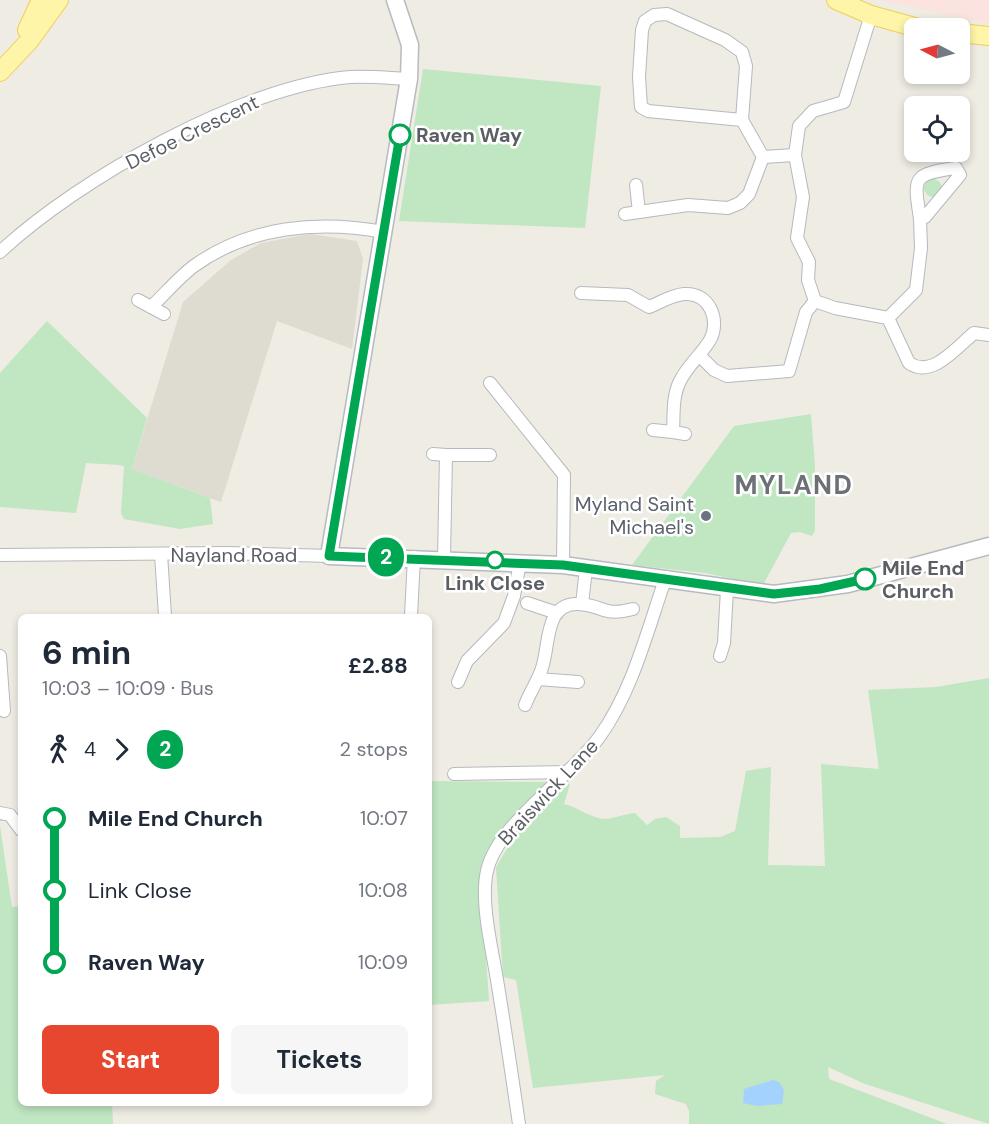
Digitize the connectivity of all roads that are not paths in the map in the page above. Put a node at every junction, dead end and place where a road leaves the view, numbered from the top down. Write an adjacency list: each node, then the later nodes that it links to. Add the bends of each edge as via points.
1 (41, 0): 9 (main road)
2 (59, 0): 9 (main road)
3 (395, 0): 10 (street, via 410,45)
4 (836, 0): 5 (main road)
5 (871, 15): 6 (main road); 12 (street, via 844,102 806,116 799,126)
6 (904, 24)
7 (970, 34): 8 (main road)
8 (989, 36)
9 (2, 70)
10 (409, 79): 18 (street); 19 (street, Defoe Crescent, via 350,77 255,100 130,159 55,208)
11 (742, 120): 11 (street, via 746,66 742,52 668,14 654,15 645,21 640,107); 13 (street)
12 (795, 155): 13 (street); 22 (street, via 803,197 797,238 809,262 808,280)
13 (763, 157): 15 (street, via 749,194 740,203 728,208 688,204)
14 (636, 185): 15 (street)
15 (639, 212): 16 (street)
16 (625, 214)
17 (920, 219): 25 (street, via 916,290)
18 (384, 231): 23 (street, via 290,226 233,243 194,266); 34 (street)
19 (0, 252)
20 (581, 293): 27 (street, via 628,295 649,307 675,295 701,297 710,306 714,328)
21 (138, 300): 23 (street)
22 (815, 301): 25 (street); 27 (street, via 806,312 789,371 727,376)
23 (151, 307): 24 (street)
24 (164, 314)
25 (888, 318): 26 (street, via 909,363 916,368 938,363 974,333)
26 (989, 334)
27 (700, 356): 29 (street, via 679,383 675,397 679,433)
28 (490, 383): 38 (street, via 564,475)
29 (654, 430)
30 (490, 455): 36 (street, via 439,455)
31 (989, 546): 41 (street, Nayland Road, via 820,589 774,594)
32 (0, 555): 33 (street, Nayland Road)
33 (161, 555): 34 (street, Nayland Road); 46 (street)
34 (329, 556): 35 (street, Nayland Road)
35 (414, 557): 36 (street, Nayland Road); 47 (street)
36 (444, 558): 37 (street, Nayland Road)
37 (520, 561): 38 (street, Nayland Road); 51 (street, via 504,623 467,661)
38 (563, 565): 39 (street, Nayland Road)
39 (586, 569): 40 (street, Nayland Road); 43 (street)
40 (666, 577): 41 (street, Nayland Road); 55 (street, Braiswick Lane, via 618,706 600,736)
41 (727, 589): 49 (street)
42 (527, 603): 45 (street)
43 (582, 604): 44 (street, via 605,613); 45 (street)
44 (633, 609)
45 (556, 613): 50 (street, via 550,622)
46 (165, 614)
47 (411, 614)
48 (0, 656): 54 (street)
49 (720, 656)
50 (538, 679): 52 (street); 53 (street)
51 (458, 682)
52 (578, 682)
53 (525, 705)
54 (4, 711)
55 (568, 772): 56 (street); 59 (street, Braiswick Lane, via 495,848 487,872 489,928)
56 (454, 774)
57 (0, 813): 58 (street, via 9,815)
58 (18, 826)
59 (519, 1124)

